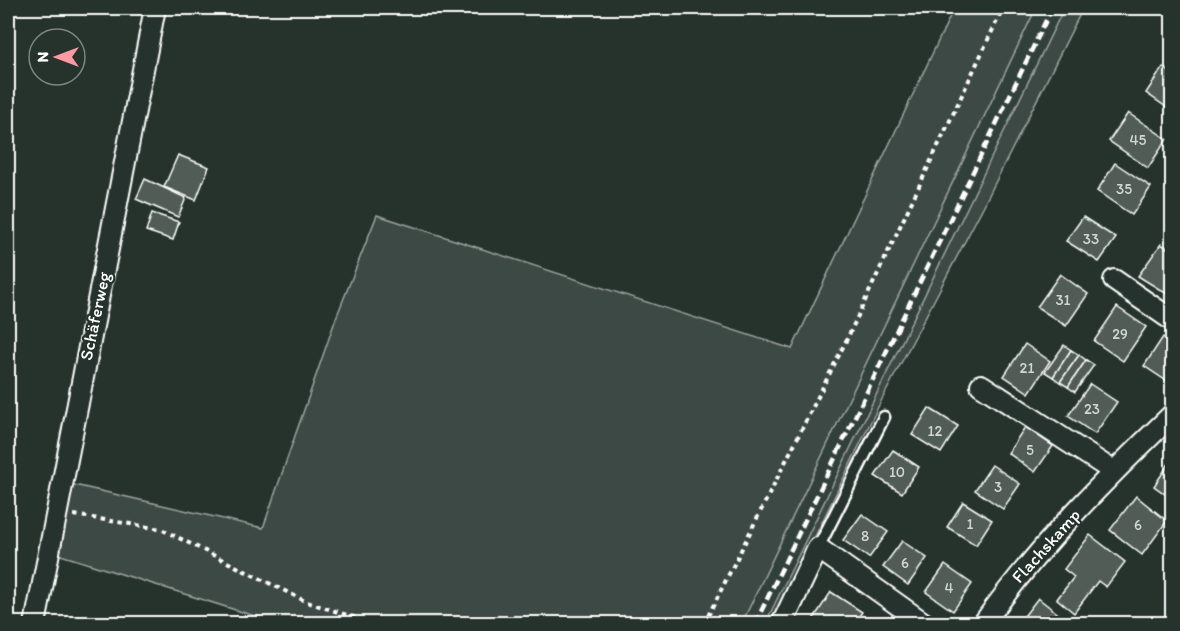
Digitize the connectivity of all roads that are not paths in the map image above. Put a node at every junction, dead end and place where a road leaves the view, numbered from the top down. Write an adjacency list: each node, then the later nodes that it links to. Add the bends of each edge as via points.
1 (156, 8): 9 (street, Schäferweg)
2 (1114, 280): 3 (street)
3 (1173, 320)
4 (981, 385): 7 (street)
5 (1173, 415): 7 (street, Flachskamp)
6 (884, 417): 8 (lane)
7 (1113, 471): 12 (street, Flachskamp, via 1013,582)
8 (818, 548): 10 (street); 11 (street)
9 (34, 624)
10 (782, 624)
11 (925, 624)
12 (983, 624)

